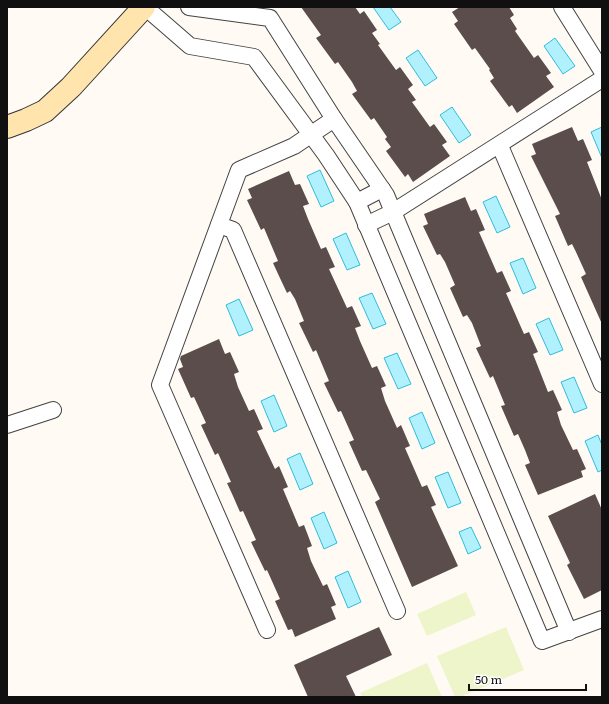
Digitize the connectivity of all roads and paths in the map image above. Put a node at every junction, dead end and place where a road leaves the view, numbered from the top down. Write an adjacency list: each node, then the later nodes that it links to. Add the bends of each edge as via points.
1 (145, 7): 7 (main road, via 71,87 44,111); 8 (street, via 190,46 254,57)
2 (189, 7): 6 (street, via 270,18)
3 (562, 7): 4 (street)
4 (602, 71)
5 (602, 79): 9 (street)
6 (334, 119): 8 (street); 10 (street)
7 (7, 127)
8 (310, 135): 11 (street); 13 (street, via 294,146 239,170)
9 (500, 146): 12 (street); 15 (street)
10 (382, 189): 11 (street); 12 (street)
11 (357, 202): 14 (street)
12 (392, 212): 14 (street); 21 (street)
13 (219, 224): 18 (street, via 233,230); 20 (street, via 160,385)
14 (366, 225): 21 (street, via 542,641)
15 (602, 384)
16 (53, 410): 17 (street)
17 (7, 425)
18 (397, 612)
19 (602, 618): 21 (street)
20 (267, 630)
21 (569, 632)

